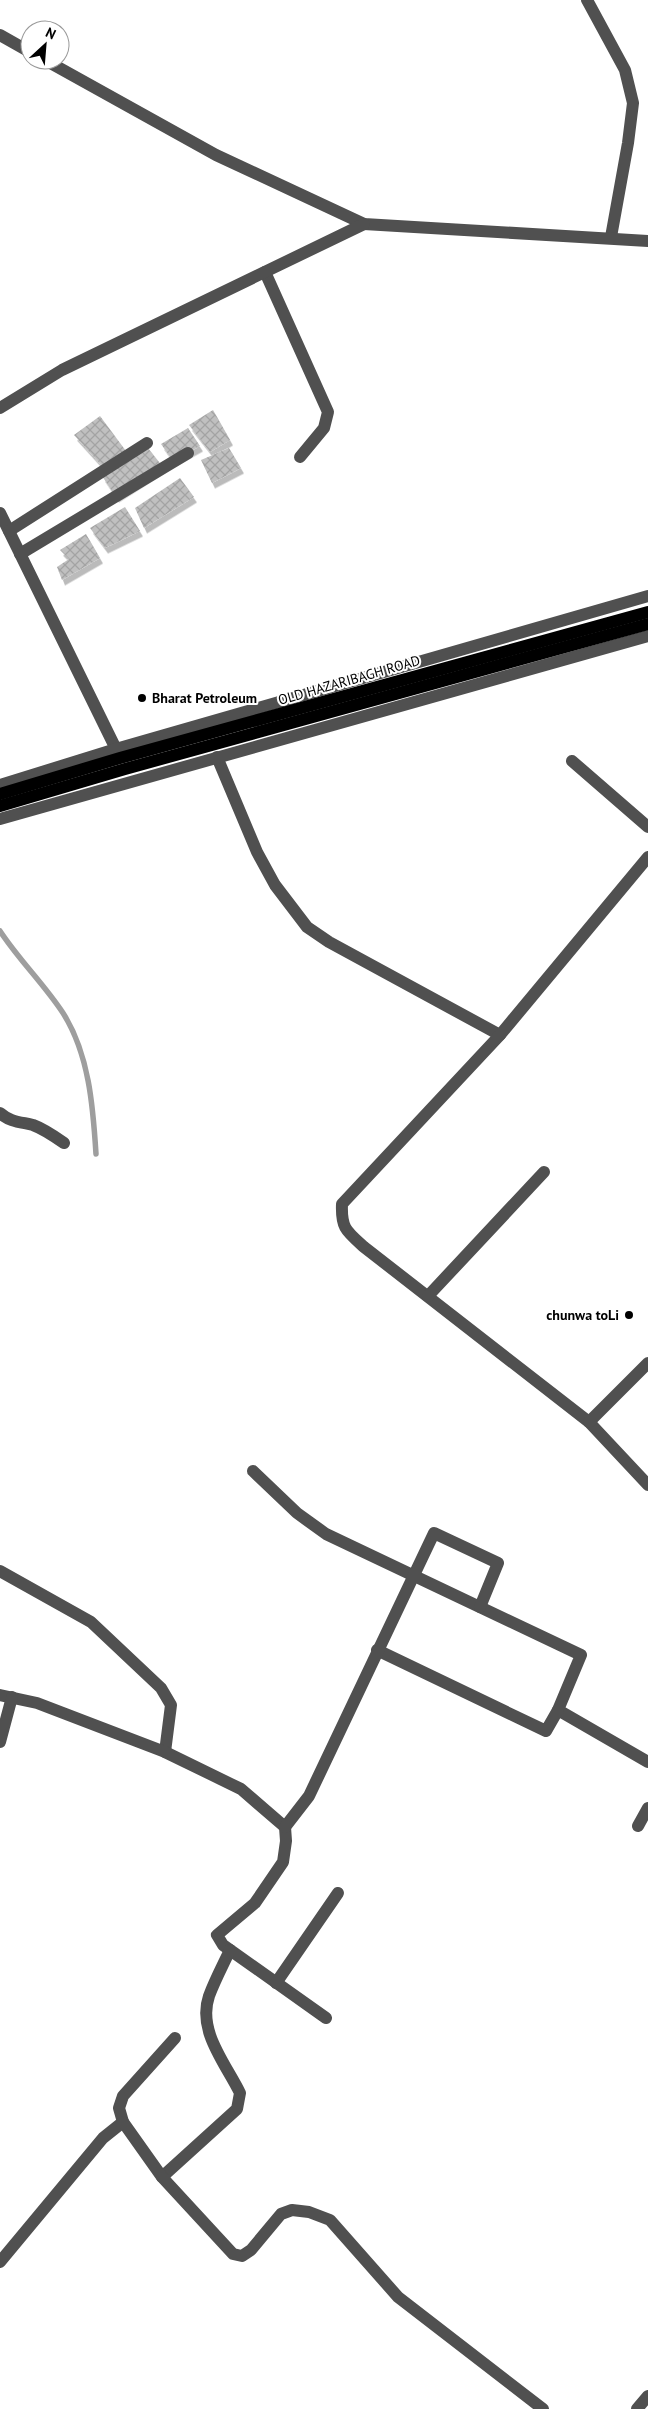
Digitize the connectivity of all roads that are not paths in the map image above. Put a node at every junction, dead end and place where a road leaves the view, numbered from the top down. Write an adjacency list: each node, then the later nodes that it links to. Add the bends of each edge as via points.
1 (588, 0): 6 (street, via 625,70 633,103)
2 (0, 35): 3 (street)
3 (20, 46)
4 (63, 70): 5 (street, via 216,155)
5 (364, 224): 6 (street); 8 (street)
6 (611, 238): 7 (street)
7 (648, 241)
8 (265, 272): 9 (street, via 62,370); 12 (street, via 328,412 324,428)
9 (0, 408)
10 (147, 443): 14 (street)
11 (188, 452): 15 (street)
12 (300, 457)
13 (0, 513): 14 (street)
14 (9, 531): 15 (street)
15 (20, 554): 18 (street)
16 (648, 596): 18 (street)
17 (645, 622): 19 (street); 22 (main road, OLD HAZARIBAGH ROAD, via 120,758); 23 (main road, OLD HAZARIBAGH ROAD)
18 (116, 749): 21 (street)
19 (217, 757): 24 (street); 27 (street, via 257,852 275,885 307,927)
20 (572, 761): 25 (street)
21 (0, 785)
22 (0, 794)
23 (0, 806)
24 (0, 819)
25 (648, 826)
26 (648, 857): 27 (street)
27 (500, 1035): 31 (street, via 342,1204 341,1221 349,1234)
28 (0, 1113): 29 (street, via 18,1123 46,1131)
29 (64, 1142)
30 (544, 1172): 31 (street)
31 (428, 1296): 33 (street)
32 (648, 1363): 33 (street)
33 (589, 1422): 35 (street)
34 (253, 1471): 37 (street, via 297,1513 326,1534)
35 (648, 1486)
36 (0, 1571): 43 (street, via 91,1622 161,1688 172,1705)
37 (413, 1575): 38 (street); 38 (street, via 434,1533 498,1563); 39 (street)
38 (480, 1606): 41 (street, via 581,1655)
39 (377, 1650): 41 (street, via 546,1731); 47 (street, via 309,1796)
40 (6, 1696): 42 (street); 43 (street, via 37,1702)
41 (558, 1710): 44 (street)
42 (0, 1742)
43 (165, 1752): 47 (street, via 241,1789)
44 (648, 1762)
45 (648, 1808): 46 (street)
46 (638, 1826)
47 (285, 1827): 49 (street, via 283,1862 255,1903 217,1935)
48 (338, 1893): 50 (street)
49 (230, 1950): 50 (street); 54 (street, via 209,1997 205,2018 208,2033 240,2093 240,2102 237,2109)
50 (276, 1983): 51 (street)
51 (326, 2018)
52 (175, 2038): 53 (street, via 123,2096 119,2108)
53 (124, 2122): 54 (street); 55 (street, via 103,2138)
54 (162, 2178): 57 (street, via 233,2254 242,2256 251,2250 281,2214 292,2210 330,2220 398,2297)
55 (0, 2262)
56 (648, 2396): 58 (street)
57 (543, 2409)
58 (637, 2409)

